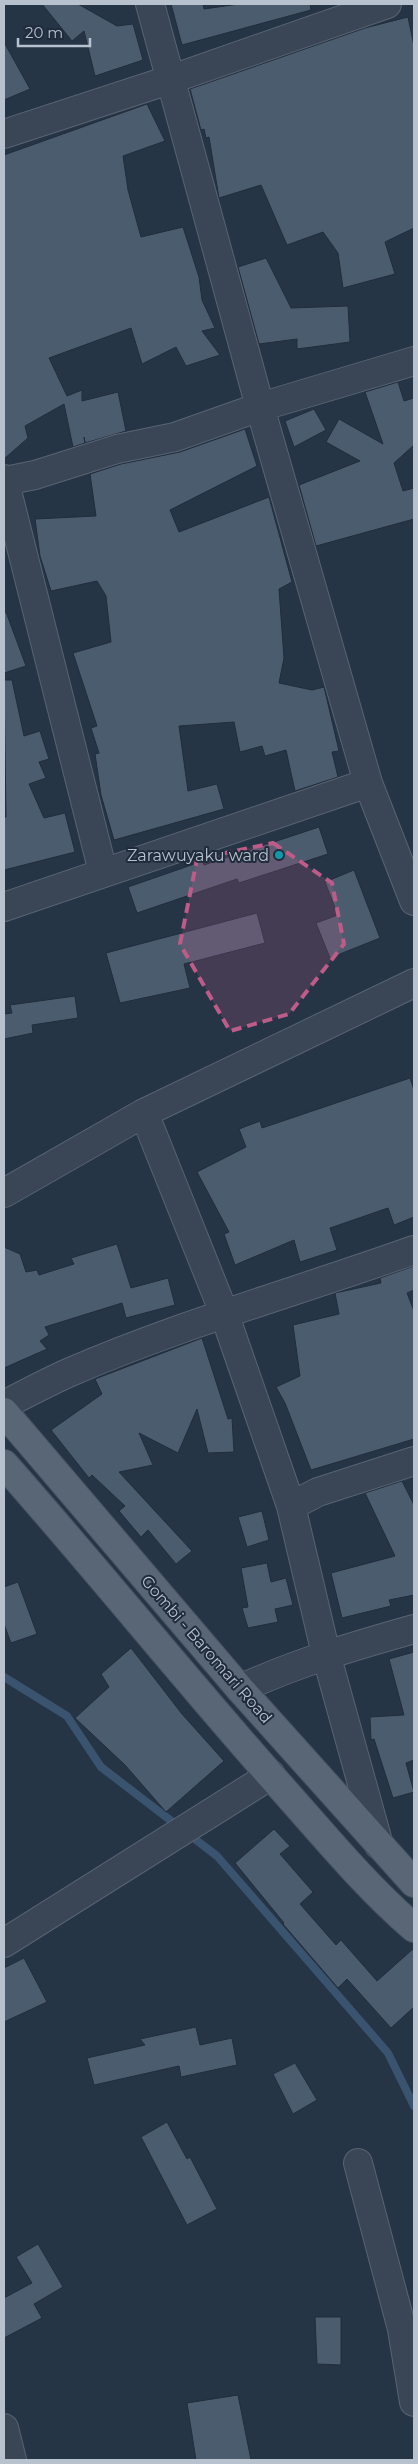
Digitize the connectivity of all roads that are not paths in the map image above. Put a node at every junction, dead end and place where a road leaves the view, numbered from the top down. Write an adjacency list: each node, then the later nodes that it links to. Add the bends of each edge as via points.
1 (150, 4): 3 (street)
2 (387, 4): 3 (street)
3 (172, 79): 4 (street); 6 (street)
4 (4, 134)
5 (414, 361): 6 (street)
6 (260, 407): 7 (street, via 175,437 117,449 36,475); 8 (street)
7 (4, 480): 9 (street)
8 (368, 783): 9 (street); 10 (street)
9 (103, 872): 11 (street)
10 (414, 901)
11 (4, 907)
12 (414, 983): 13 (street)
13 (144, 1112): 14 (street); 16 (street)
14 (4, 1193)
15 (414, 1250): 16 (street)
16 (224, 1314): 17 (street, via 67,1374); 21 (street)
17 (4, 1405)
18 (4, 1412): 24 (main road, Gombi - Baromari Road)
19 (414, 1461): 21 (street, via 318,1492)
20 (4, 1464): 25 (main road, Gombi - Baromari Road)
21 (291, 1506): 23 (street)
22 (414, 1629): 23 (street)
23 (326, 1654): 24 (street); 26 (street)
24 (240, 1689): 26 (main road, Gombi - Baromari Road)
25 (271, 1775): 28 (main road, Gombi - Baromari Road, via 370,1886); 29 (street)
26 (380, 1845): 27 (main road, Gombi - Baromari Road)
27 (414, 1882)
28 (414, 1928)
29 (4, 1943)
30 (358, 2163): 31 (street, via 402,2329)
31 (414, 2402)
32 (4, 2428): 33 (street)
33 (12, 2460)

